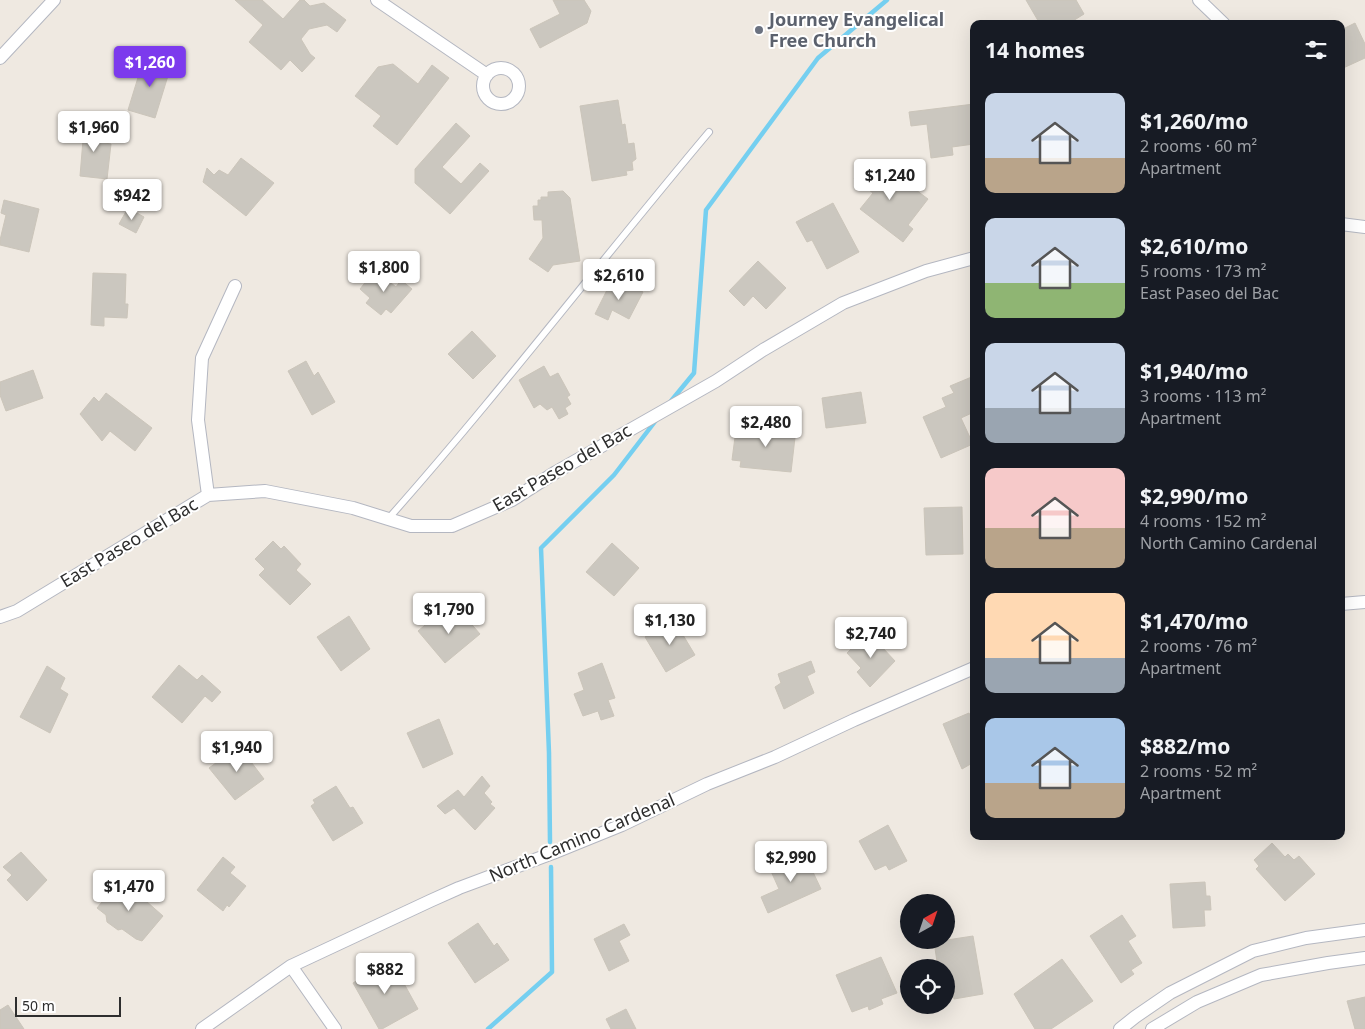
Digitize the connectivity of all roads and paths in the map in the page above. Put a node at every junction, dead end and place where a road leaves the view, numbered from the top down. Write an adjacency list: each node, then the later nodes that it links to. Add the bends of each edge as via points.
1 (54, 0): 5 (street)
2 (377, 0): 6 (street)
3 (1199, 0): 4 (street)
4 (1220, 20)
5 (0, 58)
6 (487, 75)
7 (709, 132): 13 (lane, via 634,220 519,365)
8 (1345, 224): 9 (street)
9 (1365, 227)
10 (970, 259): 13 (street, East Paseo del Bac, via 926,270 843,303 512,500 452,526 411,526)
11 (235, 286): 12 (street, via 202,358 198,420)
12 (208, 495): 13 (street, East Paseo del Bac, via 264,491); 16 (street, East Paseo del Bac, via 17,611)
13 (388, 519)
14 (1365, 602): 15 (street)
15 (1345, 604)
16 (0, 617)
17 (970, 670): 20 (street, North Camino Cardenal, via 707,784 622,825 459,888)
18 (1365, 930): 23 (street, via 1306,938 1253,951 1170,993)
19 (1365, 958): 24 (street, via 1261,975 1197,1002)
20 (292, 966): 21 (street, North Camino Cardenal); 22 (street)
21 (202, 1029)
22 (335, 1029)
23 (1120, 1029)
24 (1152, 1029)

